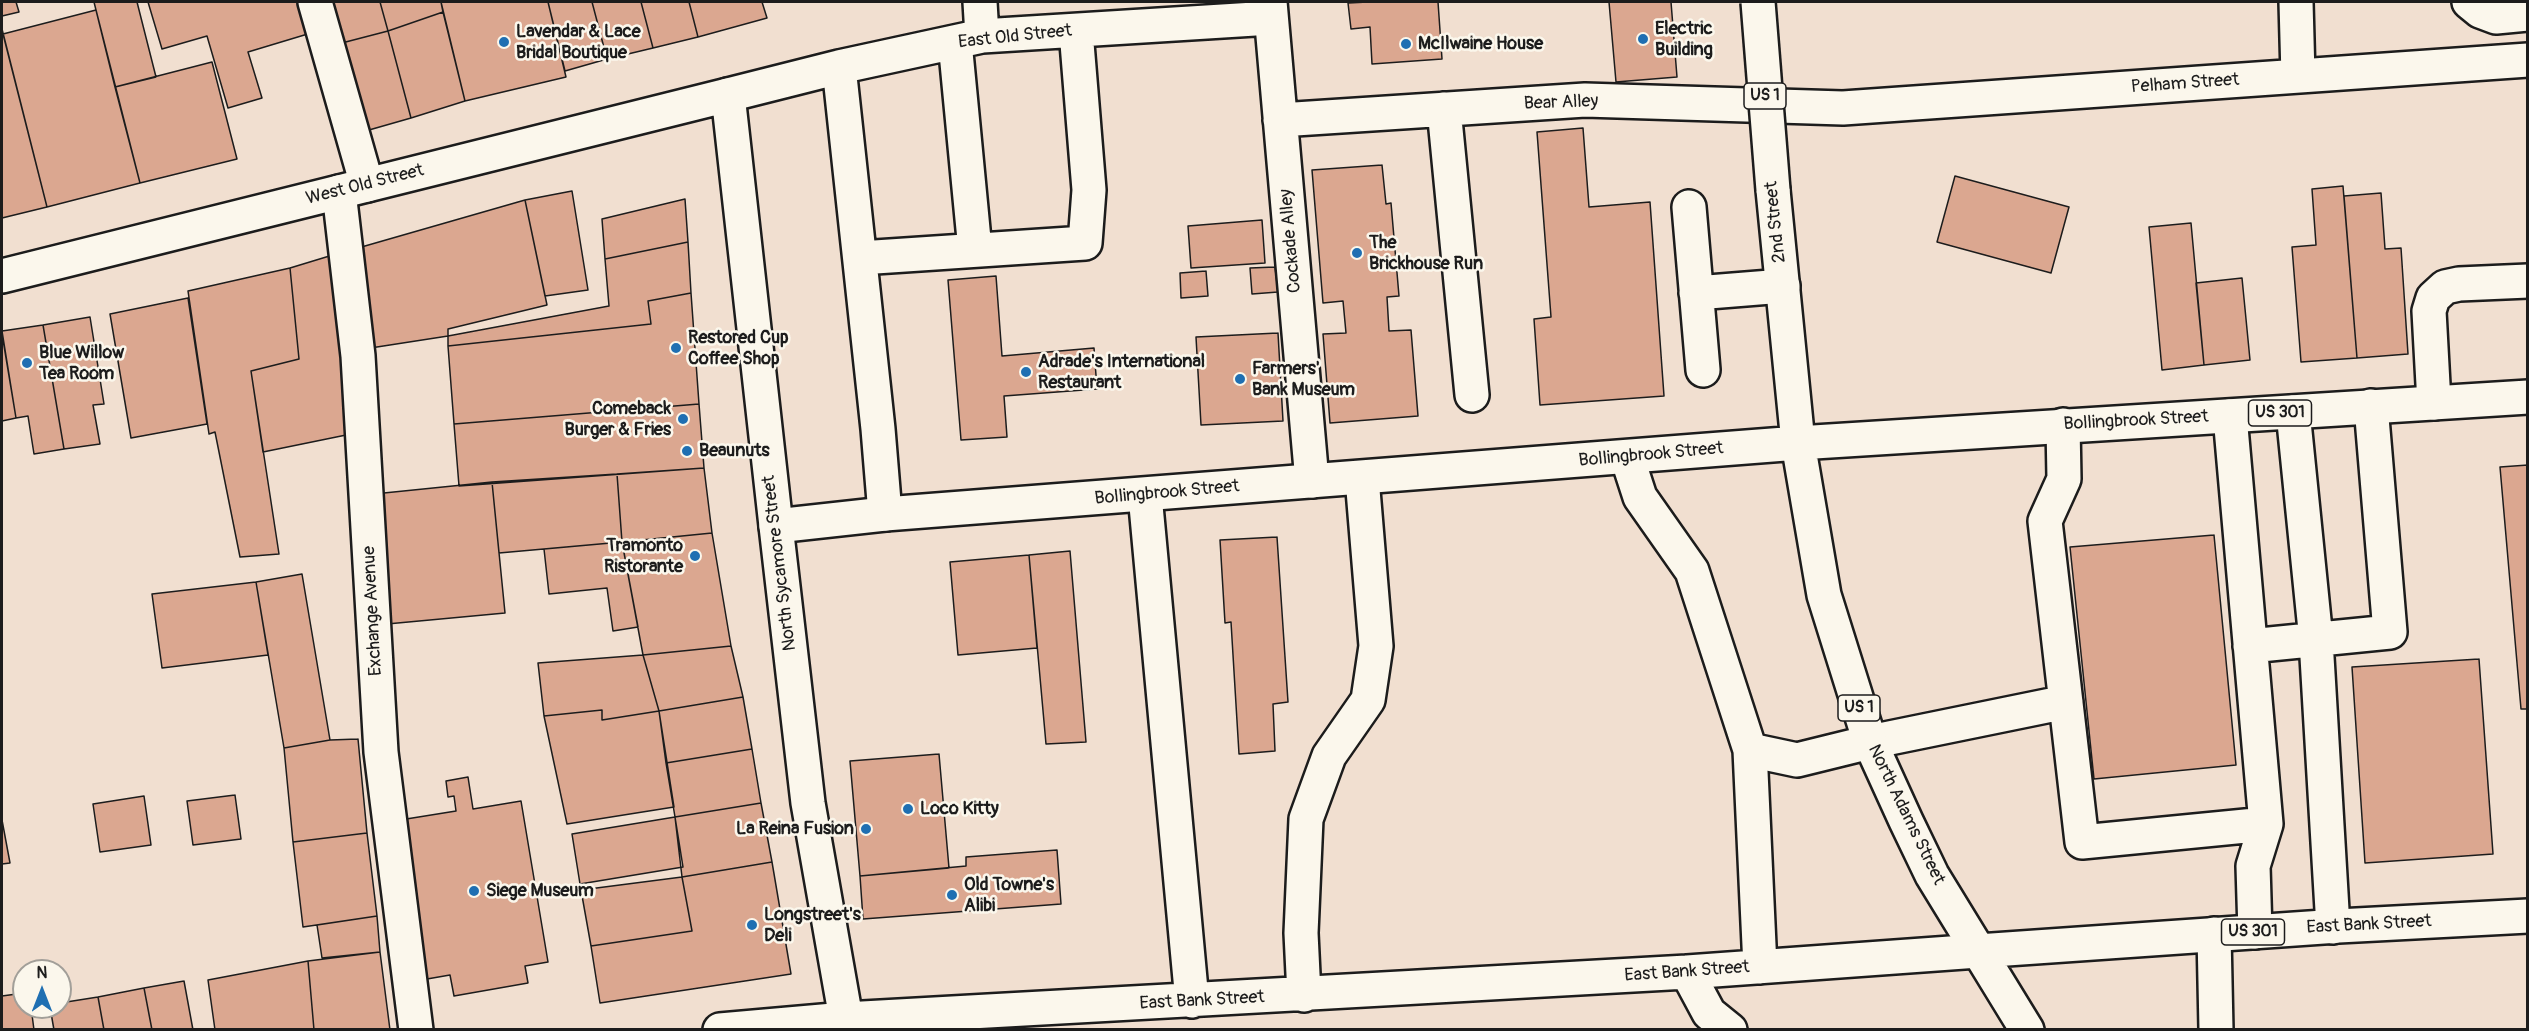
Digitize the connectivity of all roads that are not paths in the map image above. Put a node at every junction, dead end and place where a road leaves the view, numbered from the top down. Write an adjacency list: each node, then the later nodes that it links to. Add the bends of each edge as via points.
1 (315, 2): 17 (main road, Exchange Avenue)
2 (980, 2): 9 (main road)
3 (1758, 2): 23 (main road, 2nd Street / US 1, bridge)
4 (2296, 2): 12 (main road)
5 (2469, 2): 7 (main road, via 2496,17)
6 (1271, 10): 8 (main road, East Old Street); 16 (main road, Cockade Alley)
7 (2528, 14)
8 (1076, 31): 9 (main road, East Old Street); 19 (main road, via 1089,190 1085,243)
9 (969, 39): 11 (main road, East Old Street); 19 (main road)
10 (2528, 60): 12 (main road, Pelham Street)
11 (839, 67): 13 (main road, East Old Street); 20 (main road)
12 (2298, 76): 14 (main road, Pelham Street)
13 (728, 95): 17 (main road, West Old Street); 39 (main road, North Sycamore Street)
14 (1843, 108): 15 (main road, Bear Alley, via 1585,100)
15 (1444, 109): 16 (main road, Bear Alley); 26 (main road)
16 (1280, 120): 36 (main road, Cockade Alley)
17 (353, 188): 21 (main road, West Old Street); 57 (main road, Exchange Avenue, via 358,356 381,752)
18 (1689, 207): 24 (main road)
19 (975, 250): 20 (main road)
20 (860, 258): 38 (main road)
21 (2, 276)
22 (2528, 281): 28 (main road, via 2459,284 2445,287 2433,298 2429,311)
23 (1783, 286): 24 (main road); 33 (main road, 2nd Street / US 1)
24 (1696, 293): 25 (main road)
25 (1703, 370)
26 (1472, 395)
27 (2528, 397): 28 (main road, Bollingbrook Street / US 301)
28 (2434, 403): 29 (main road, Bollingbrook Street / US 301)
29 (2371, 406): 30 (main road, Bollingbrook Street / US 301); 40 (main road, via 2390,632)
30 (2293, 412): 31 (main road, Bollingbrook Street / US 301); 40 (main road)
31 (2230, 416): 32 (main road, Bollingbrook Street / US 301); 41 (main road)
32 (2063, 425): 33 (main road, Bollingbrook Street / US 301); 42 (main road, via 2064,479 2045,521)
33 (1798, 443): 34 (main road, Bollingbrook Street); 43 (main road, North Adams Street / US 1, via 1824,595)
34 (1628, 457): 35 (main road, Bollingbrook Street); 44 (main road, via 1640,497 1692,570)
35 (1362, 478): 36 (main road, Bollingbrook Street); 53 (main road, via 1376,646 1368,700 1329,756 1306,819 1301,933)
36 (1312, 482): 37 (main road, Bollingbrook Street)
37 (1145, 495): 38 (main road, Bollingbrook Street); 54 (main road)
38 (885, 514): 39 (main road, Bollingbrook Street)
39 (776, 526): 56 (main road, North Sycamore Street, via 808,803)
40 (2316, 640): 41 (main road); 47 (main road)
41 (2250, 646): 45 (main road)
42 (2066, 702): 43 (main road); 45 (main road, via 2082,842)
43 (1870, 742): 44 (main road, via 1797,760); 50 (main road, North Adams Street / US 1, via 1932,875)
44 (1750, 750): 51 (main road)
45 (2266, 824): 48 (main road, via 2253,866)
46 (2528, 916): 47 (main road, East Bank Street / US 301)
47 (2333, 927): 48 (main road, East Bank Street / US 301)
48 (2255, 932): 49 (main road, East Bank Street / US 301)
49 (2214, 934): 50 (main road, East Bank Street / US 301); 61 (main road)
50 (1978, 951): 51 (main road, East Bank Street); 60 (main road, North Adams Street / US 1)
51 (1760, 967): 52 (main road, East Bank Street)
52 (1687, 972): 53 (main road, East Bank Street); 59 (main road, via 1709,1013)
53 (1304, 995): 54 (main road, East Bank Street)
54 (1192, 1001): 55 (main road, East Bank Street)
55 (982, 1021): 56 (main road, East Bank Street)
56 (847, 1024): 58 (main road, East Bank Street)
57 (416, 1029)
58 (720, 1029)
59 (1730, 1029)
60 (2027, 1029)
61 (2216, 1029)

